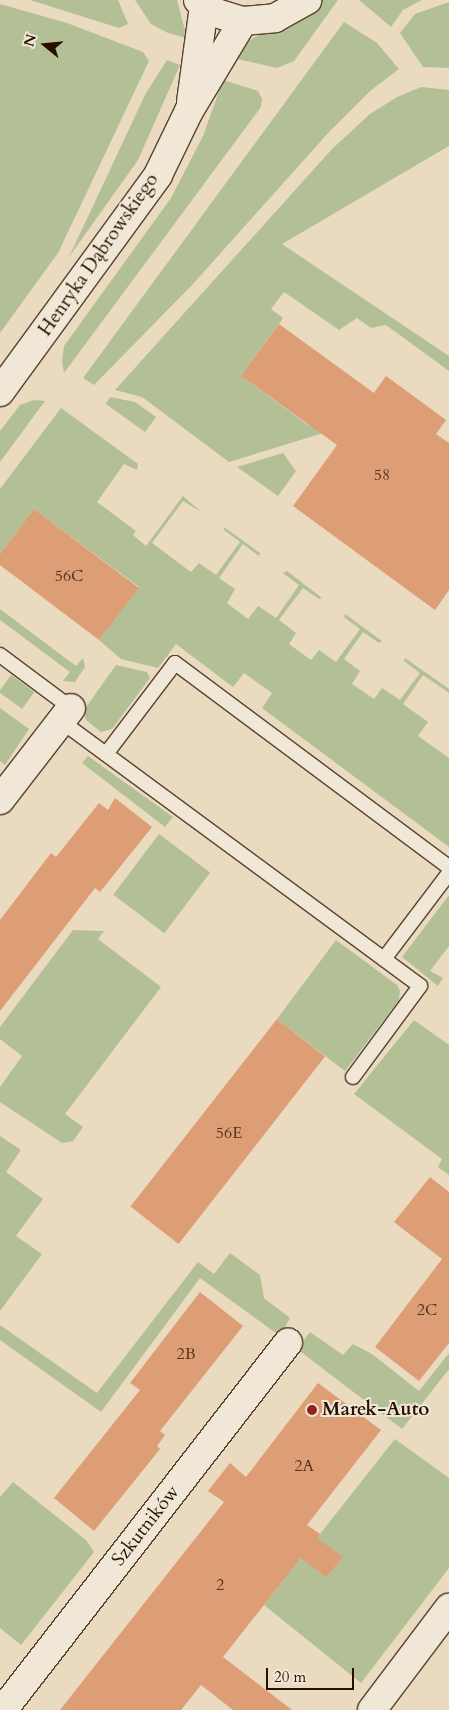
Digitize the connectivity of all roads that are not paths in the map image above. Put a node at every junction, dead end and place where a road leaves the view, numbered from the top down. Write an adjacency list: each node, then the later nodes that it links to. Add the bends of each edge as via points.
1 (307, 0): 3 (street, via 275,18)
2 (201, 3): 3 (street); 4 (street, Henryka Dąbrowskiego)
3 (243, 21): 4 (street, Henryka Dąbrowskiego)
4 (189, 111): 5 (street, Henryka Dąbrowskiego, via 158,175)
5 (0, 392)
6 (0, 655): 7 (lane)
7 (66, 715): 8 (lane); 9 (street)
8 (106, 754): 10 (lane, via 175,664); 12 (lane)
9 (0, 800)
10 (449, 867)
11 (449, 873): 12 (lane)
12 (384, 959): 13 (lane, via 420,986)
13 (353, 1077)
14 (288, 1342): 16 (street, Szkutników)
15 (449, 1608): 17 (street)
16 (3, 1710)
17 (372, 1710)

